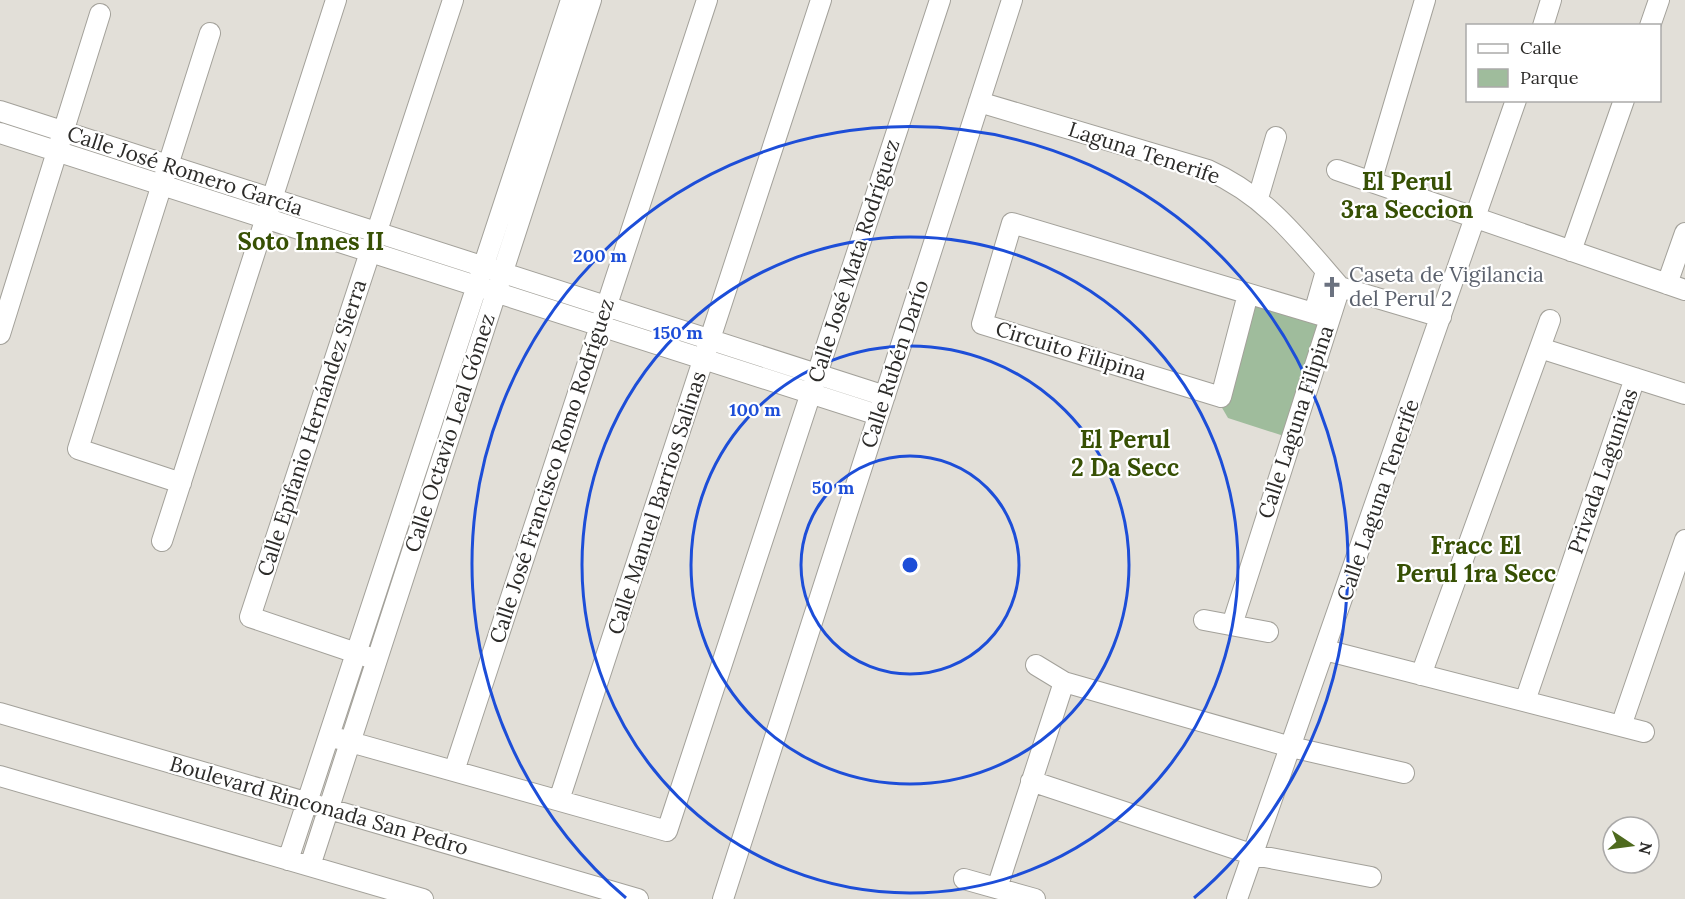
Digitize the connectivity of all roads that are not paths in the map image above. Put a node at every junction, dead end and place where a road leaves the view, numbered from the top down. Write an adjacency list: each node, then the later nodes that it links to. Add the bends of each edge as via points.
1 (336, 0): 28 (street)
2 (453, 0): 32 (street, Calle Epifanio Hernández Sierra)
3 (571, 0): 36 (street, Calle Octavio Leal Gómez)
4 (591, 0): 38 (street, Calle Octavio Leal Gómez)
5 (707, 0): 44 (street, Calle José Francisco Romo Rodríguez)
6 (821, 0): 50 (street, Calle Manuel Barrios Salinas)
7 (940, 0): 53 (street, Calle José Mata Rodríguez)
8 (1012, 0): 16 (street, Calle Rubén Darío)
9 (1425, 0): 26 (street)
10 (1551, 0): 13 (street)
11 (1659, 0): 14 (street)
12 (100, 14): 20 (street)
13 (1543, 24)
14 (1651, 24)
15 (210, 33): 24 (street)
16 (979, 102): 29 (street, Laguna Tenerife, via 1208,171); 57 (street, Calle Rubén Darío)
17 (1515, 102): 30 (street, Calle Laguna Tenerife)
18 (1623, 102): 34 (street)
19 (0, 111): 20 (street, Calle José Romero García)
20 (63, 132): 23 (street); 24 (street, Calle José Romero García)
21 (0, 133): 23 (street, Calle José Romero García)
22 (1276, 137): 29 (street)
23 (57, 151): 27 (street, Calle José Romero García); 49 (street)
24 (169, 165): 27 (street); 28 (street, Calle José Romero García)
25 (1337, 170): 26 (street)
26 (1371, 182): 30 (street)
27 (162, 185): 31 (street, Calle José Romero García); 59 (street, via 78,449)
28 (272, 198): 31 (street); 32 (street, Calle José Romero García)
29 (1258, 198): 37 (street, Laguna Tenerife)
30 (1476, 218): 34 (street); 46 (street, Calle Laguna Tenerife)
31 (266, 219): 35 (street, Calle José Romero García); 59 (street)
32 (376, 232): 35 (street, Calle Epifanio Hernández Sierra); 36 (street, Calle José Romero García)
33 (1685, 233): 41 (street)
34 (1571, 251): 41 (street)
35 (370, 252): 39 (street, Calle José Romero García); 66 (street, Calle Epifanio Hernández Sierra, via 250,616)
36 (483, 266): 38 (street, Calle José Romero García); 39 (street, Calle Octavio Leal Gómez)
37 (1326, 271): 40 (street, Laguna Tenerife); 45 (street)
38 (502, 273): 42 (street, Calle Octavio Leal Gómez); 44 (street, Calle José Romero García)
39 (477, 286): 42 (street, Calle José Romero García); 66 (street, Calle Octavio Leal Gómez)
40 (1340, 287): 45 (street, Calle Laguna Filipina); 46 (street)
41 (1676, 287)
42 (496, 292): 48 (street, Calle José Romero García); 67 (street, Calle Octavio Leal Gómez)
43 (1248, 294): 43 (street, Circuito Filipina, via 1012,223 982,324 1221,397); 45 (street, Circuito Filipina)
44 (607, 306): 48 (street, Calle José Francisco Romo Rodríguez); 50 (street, Calle José Romero García)
45 (1322, 316): 63 (street, Calle Laguna Filipina)
46 (1441, 317): 65 (street, Calle Laguna Tenerife)
47 (1550, 320): 51 (street)
48 (600, 326): 52 (street, Calle José Romero García); 78 (street, Calle José Francisco Romo Rodríguez)
49 (0, 334)
50 (710, 339): 52 (street, Calle Manuel Barrios Salinas); 53 (street, Calle José Romero García)
51 (1540, 348): 54 (street); 69 (street)
52 (704, 359): 55 (street, Calle José Romero García); 82 (street, Calle Manuel Barrios Salinas)
53 (817, 374): 55 (street, Calle José Mata Rodríguez); 57 (street, Calle José Romero García)
54 (1635, 378): 56 (street); 71 (street, Privada Lagunitas)
55 (810, 393): 58 (street, Calle José Romero García); 82 (street, Calle José Mata Rodríguez, via 667,831)
56 (1685, 394)
57 (885, 396): 58 (street, Calle Rubén Darío)
58 (878, 415): 93 (street, Calle Rubén Darío)
59 (181, 483): 61 (street)
60 (1685, 540): 73 (street)
61 (162, 542)
62 (1204, 620): 63 (street)
63 (1232, 625): 64 (street)
64 (1268, 632)
65 (1325, 650): 69 (street); 77 (street, Calle Laguna Tenerife)
66 (356, 653): 67 (street); 75 (street, Calle Octavio Leal Gómez)
67 (376, 660): 76 (street, Calle Octavio Leal Gómez)
68 (1036, 665): 70 (street)
69 (1421, 675): 71 (street)
70 (1064, 682): 77 (street); 81 (street)
71 (1525, 701): 73 (street)
72 (0, 713): 83 (street, Boulevard Rinconada San Pedro)
73 (1621, 726): 74 (street)
74 (1644, 732)
75 (329, 736): 76 (street); 83 (street, Calle Octavio Leal Gómez)
76 (349, 742): 78 (street); 84 (street, Calle Octavio Leal Gómez)
77 (1291, 747): 79 (street); 85 (street, Calle Laguna Tenerife)
78 (454, 771): 82 (street)
79 (1404, 773)
80 (0, 776): 86 (street)
81 (1031, 781): 85 (street); 90 (street)
82 (559, 800)
83 (308, 802): 84 (street, Boulevard Rinconada San Pedro); 86 (street, Calle Octavio Leal Gómez)
84 (328, 808): 87 (street, Calle Octavio Leal Gómez); 92 (street, Boulevard Rinconada San Pedro)
85 (1254, 855): 88 (street); 95 (street, Calle Laguna Tenerife)
86 (288, 860): 87 (street)
87 (310, 866): 91 (street)
88 (1371, 877)
89 (964, 879): 90 (street)
90 (997, 888): 94 (street)
91 (423, 899)
92 (638, 899)
93 (723, 899)
94 (1035, 899)
95 (1237, 899)

